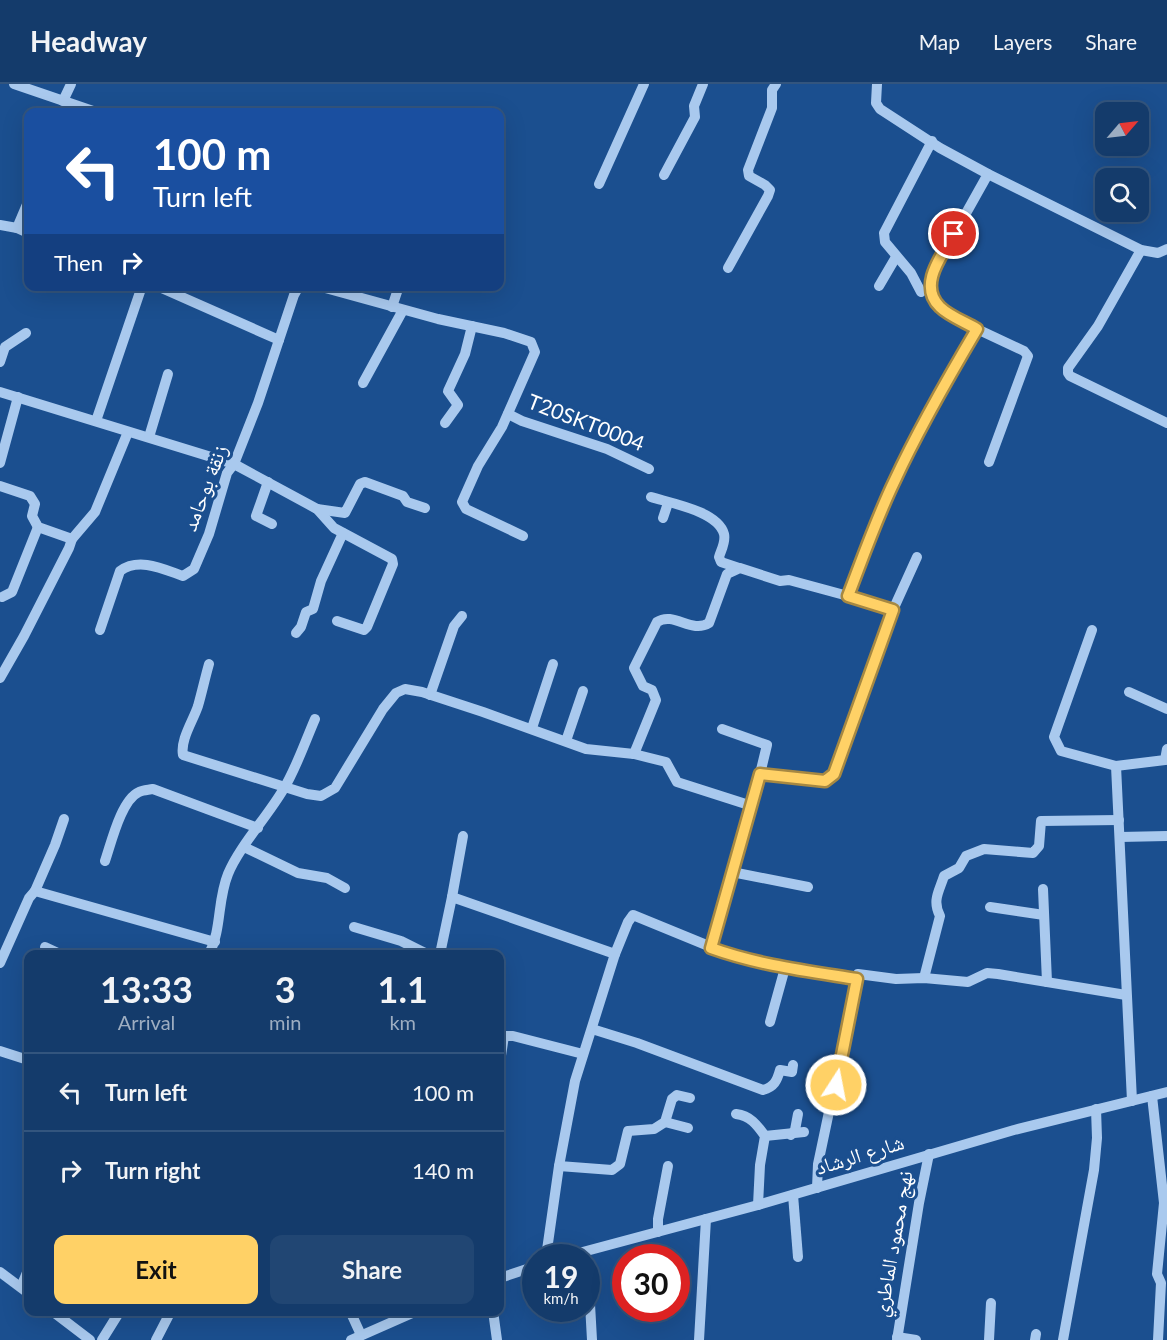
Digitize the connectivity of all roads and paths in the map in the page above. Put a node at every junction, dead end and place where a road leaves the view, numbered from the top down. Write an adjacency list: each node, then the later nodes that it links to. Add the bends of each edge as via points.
1 (14, 84): 7 (street)
2 (71, 84): 7 (street)
3 (644, 84): 11 (street)
4 (703, 84): 10 (street, via 694,106 695,117)
5 (776, 84): 21 (street, via 772,108 748,170 749,176 770,190)
6 (877, 84): 8 (street, via 876,103 880,109)
7 (66, 105)
8 (932, 141): 9 (street); 19 (street, via 884,233 885,242)
9 (988, 174): 17 (street); 31 (street, via 932,274 930,285 932,297 940,307)
10 (664, 175)
11 (599, 184)
12 (24, 211): 14 (street)
13 (0, 225): 14 (street)
14 (17, 228): 15 (street)
15 (24, 231)
16 (1167, 249): 18 (street)
17 (1141, 250): 18 (street); 42 (street, via 1068,373)
18 (1153, 254): 20 (street)
19 (896, 257): 22 (street); 28 (street)
20 (1167, 261)
21 (728, 268)
22 (879, 286)
23 (140, 291): 40 (street)
24 (168, 291): 33 (street)
25 (296, 291): 33 (street, زنقة بوحامد)
26 (335, 291): 29 (street)
27 (399, 291): 29 (street)
28 (921, 292)
29 (397, 309): 30 (street); 36 (street)
30 (472, 326): 39 (street, via 534,346 535,352); 41 (street, via 465,354 448,391 458,405)
31 (977, 329): 45 (street, via 1028,356); 63 (street, via 933,403 895,479)
32 (26, 333): 34 (street, via 5,347)
33 (279, 340): 47 (street, زنقة بوحامد)
34 (0, 362)
35 (168, 374): 44 (street)
36 (363, 383)
37 (0, 392): 38 (street)
38 (18, 398): 40 (street); 46 (street)
39 (508, 414): 48 (street, T20SKT0004); 59 (street, via 462,502 466,509)
40 (96, 421): 43 (street)
41 (445, 423)
42 (1167, 423)
43 (128, 432): 44 (street); 60 (street, via 94,512)
44 (149, 437): 47 (street)
45 (988, 462)
46 (0, 464)
47 (234, 464): 49 (street); 68 (street, زنقة بوحامد, via 227,473 194,569 183,576 151,565 126,567 120,571)
48 (649, 468)
49 (268, 482): 54 (street); 56 (street, via 256,516)
50 (0, 486): 57 (street, via 30,496 36,504 32,516)
51 (651, 497): 52 (street)
52 (668, 503): 55 (street); 62 (street, via 688,507 715,521 724,535 721,562)
53 (425, 508): 54 (street, via 365,482 360,484 345,513)
54 (317, 509): 58 (street)
55 (663, 518)
56 (272, 524)
57 (38, 527): 60 (street); 64 (street, via 12,592)
58 (343, 533): 67 (street, via 392,559 393,564 367,627 364,630); 70 (street, via 313,609 306,612)
59 (523, 536)
60 (72, 538): 71 (street, via 28,627)
61 (917, 557): 65 (street)
62 (740, 568): 63 (street); 83 (street, via 727,574 709,623 698,627 670,618 657,622 652,630 634,668 656,700)
63 (848, 596): 65 (street)
64 (2, 597)
65 (893, 610): 86 (street, via 834,774 825,781)
66 (462, 616): 77 (street, via 454,626)
67 (338, 621)
68 (100, 630)
69 (1092, 630): 85 (street, via 1053,737 1061,751)
70 (296, 633)
71 (4, 661): 74 (street)
72 (209, 664): 87 (street, via 183,755)
73 (553, 664): 80 (street)
74 (0, 678)
75 (583, 691): 82 (street)
76 (1129, 692): 78 (street)
77 (430, 695): 80 (street); 87 (street, via 405,689 396,693 335,789 321,795)
78 (1167, 709)
79 (315, 719): 87 (street)
80 (532, 728): 82 (street)
81 (722, 729): 86 (street, via 766,745)
82 (566, 741): 83 (street, via 586,749)
83 (634, 754): 88 (street, via 666,762 677,782)
84 (1166, 756): 85 (street)
85 (1116, 766): 90 (street)
86 (760, 774): 88 (street)
87 (285, 788): 91 (street)
88 (752, 806): 97 (street)
89 (64, 819): 101 (street)
90 (1119, 820): 94 (street); 116 (street, via 1041,821 1039,846 1033,853 984,849 966,856 959,868 944,876 936,898 940,916)
91 (258, 828): 95 (street); 96 (street, via 153,789 144,790 128,803)
92 (463, 836): 102 (street)
93 (1167, 836): 94 (street)
94 (1120, 837): 119 (street)
95 (244, 847): 99 (street, via 298,873 327,878); 106 (street, via 221,894)
96 (105, 861)
97 (732, 872): 98 (street); 108 (street)
98 (808, 887)
99 (345, 888)
100 (1042, 889): 104 (street)
101 (35, 891): 106 (street); 114 (street)
102 (452, 897): 112 (street); 113 (street)
103 (990, 908): 104 (street)
104 (1044, 915): 118 (street)
105 (354, 927): 111 (street)
106 (215, 942): 110 (street)
107 (45, 947): 109 (street)
108 (711, 948): 113 (street, via 633,915); 115 (street)
109 (51, 950)
110 (211, 950)
111 (420, 950)
112 (441, 950)
113 (615, 954): 121 (street)
114 (0, 963)
115 (785, 968): 117 (street); 120 (street)
116 (924, 978): 117 (street, via 858,974); 118 (street, via 968,982 987,974)
117 (857, 979): 142 (street, via 818,1164)
118 (1047, 982): 119 (street)
119 (1126, 995): 130 (street)
120 (770, 1023)
121 (592, 1029): 124 (street); 126 (street, via 763,1090 777,1081 780,1070 792,1072)
122 (504, 1036): 124 (street)
123 (0, 1051): 125 (street)
124 (583, 1054): 140 (street)
125 (24, 1059)
126 (793, 1065)
127 (1167, 1092): 128 (street, شارع الرشاد)
128 (1152, 1096): 130 (street, شارع الرشاد); 162 (street, via 1164,1203 1157,1274)
129 (690, 1098): 134 (street, via 678,1095 672,1099)
130 (1132, 1101): 131 (street, شارع الرشاد)
131 (1096, 1109): 139 (street, شارع الرشاد); 173 (street, via 1094,1170)
132 (736, 1114): 138 (street, via 753,1121)
133 (798, 1114): 137 (street)
134 (665, 1122): 135 (street); 140 (street, via 654,1129 628,1131 620,1164 612,1170)
135 (688, 1128)
136 (804, 1132): 137 (street)
137 (791, 1135): 138 (street)
138 (765, 1136): 144 (street)
139 (929, 1154): 142 (street, شارع الرشاد); 164 (street, نهج محمود الماطري)
140 (560, 1166): 147 (street)
141 (668, 1166): 146 (street)
142 (817, 1188): 143 (street, شارع الرشاد)
143 (793, 1195): 144 (street, شارع الرشاد); 149 (street)
144 (758, 1205): 145 (street, شارع الرشاد)
145 (706, 1219): 146 (street, شارع الرشاد); 170 (street)
146 (658, 1232): 148 (street, شارع الرشاد)
147 (548, 1244)
148 (600, 1249)
149 (798, 1257)
150 (522, 1271): 152 (street)
151 (0, 1272): 153 (street)
152 (504, 1277)
153 (24, 1289)
154 (991, 1303): 172 (street)
155 (59, 1316): 165 (street)
156 (117, 1316): 166 (street)
157 (168, 1316): 167 (street)
158 (351, 1316): 163 (street)
159 (406, 1316): 163 (street)
160 (494, 1316): 168 (street)
161 (591, 1322): 169 (street)
162 (1163, 1328): 174 (street)
163 (356, 1338)
164 (897, 1339): 171 (street)
165 (90, 1340)
166 (102, 1340)
167 (156, 1340)
168 (497, 1340)
169 (592, 1340)
170 (699, 1340)
171 (916, 1340)
172 (989, 1340)
173 (1063, 1340)
174 (1158, 1340)

